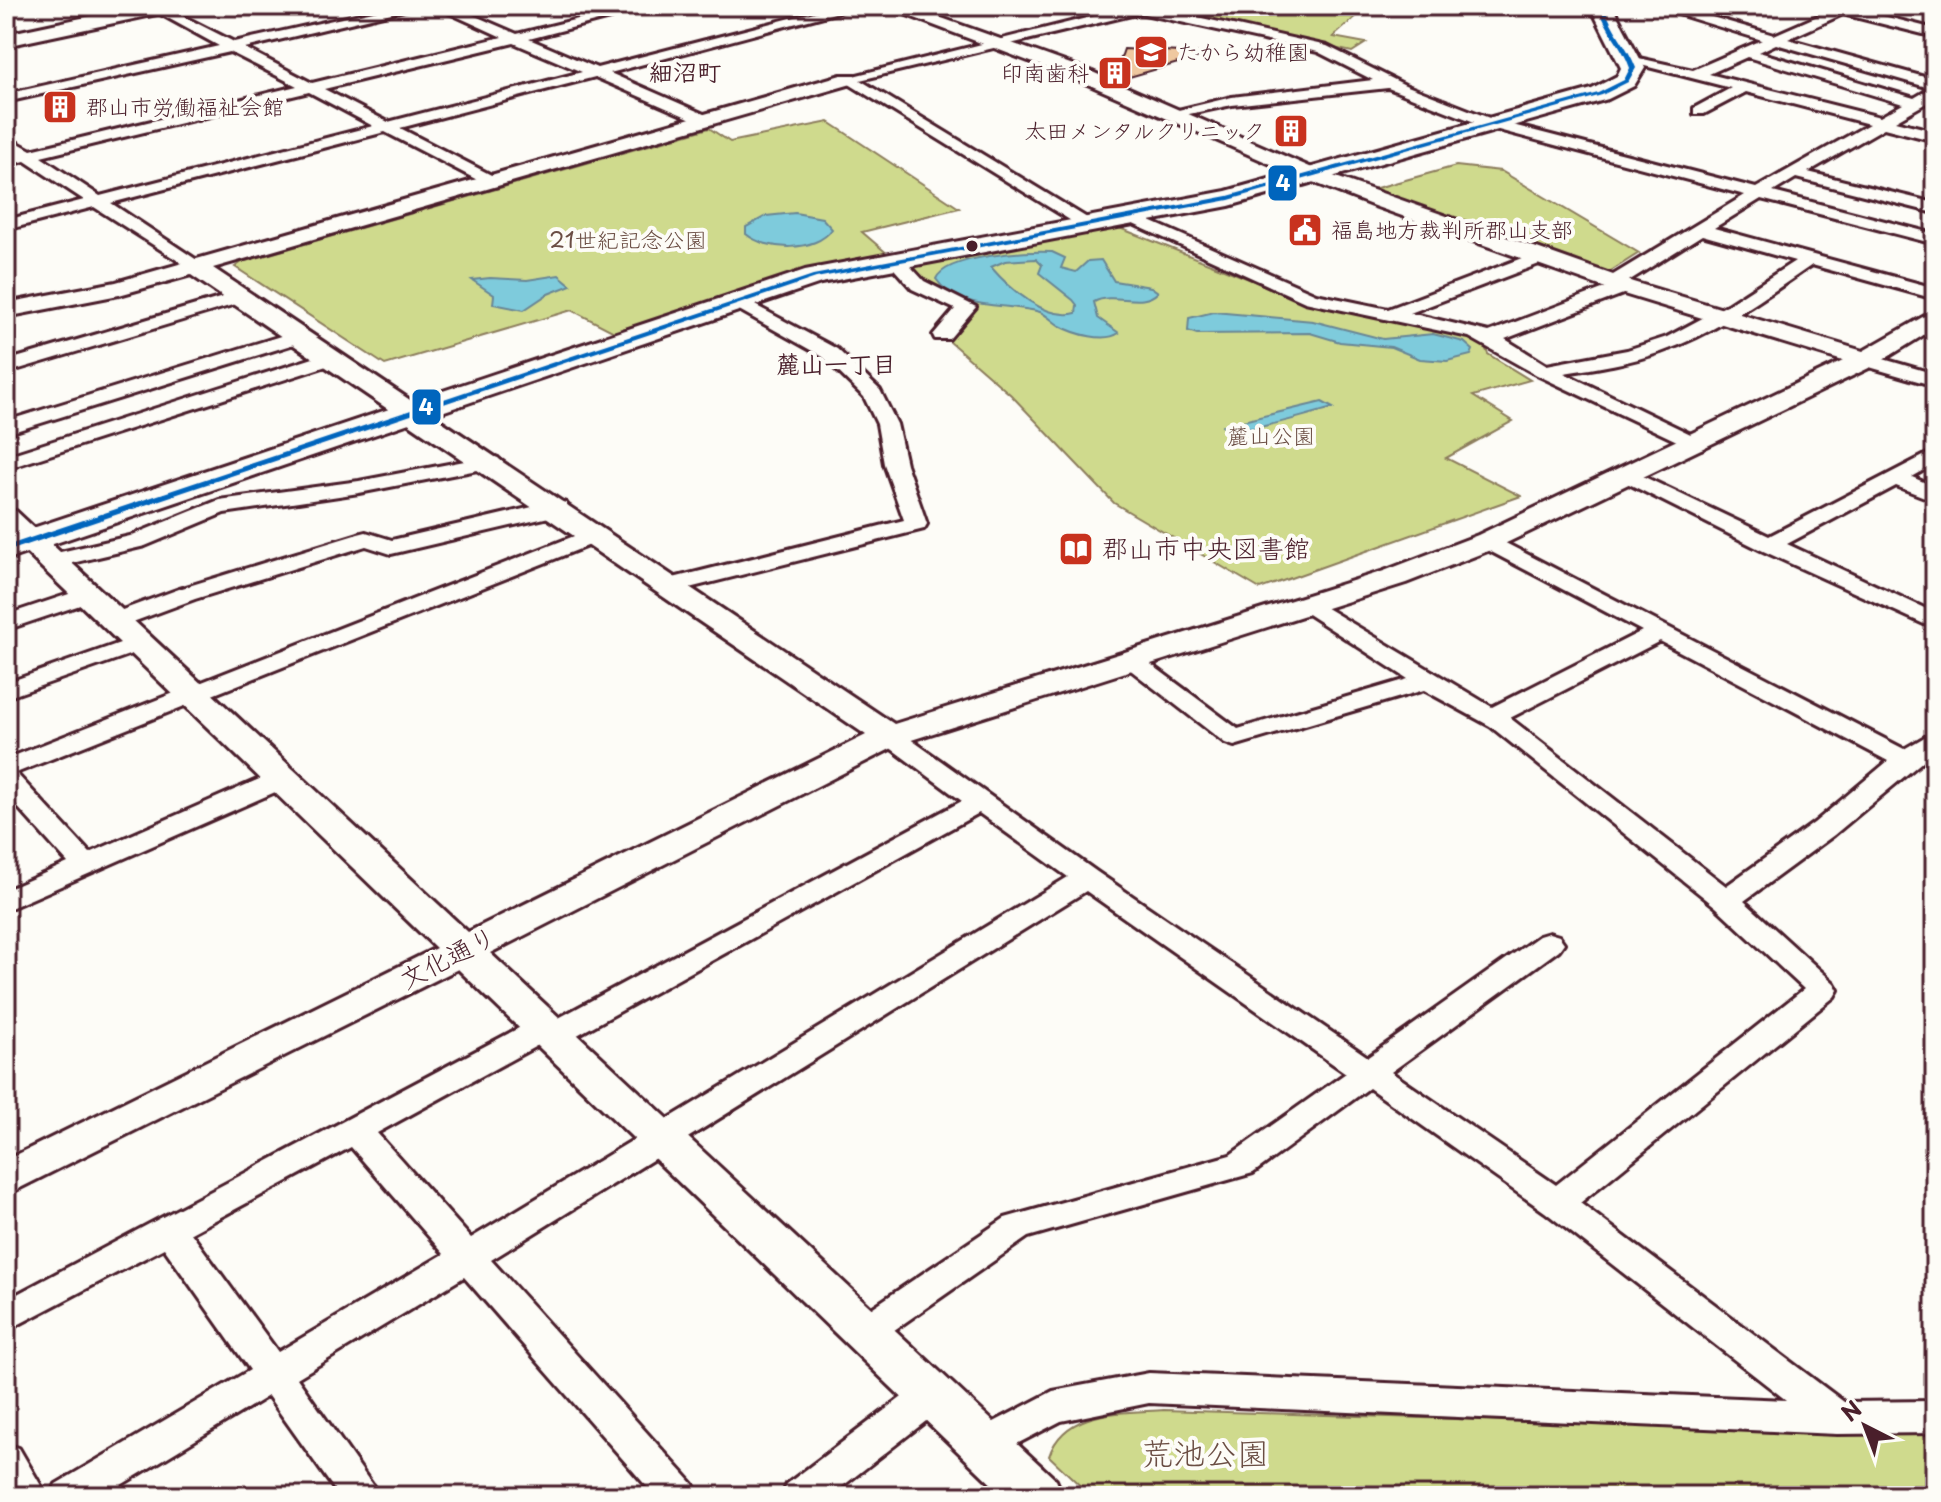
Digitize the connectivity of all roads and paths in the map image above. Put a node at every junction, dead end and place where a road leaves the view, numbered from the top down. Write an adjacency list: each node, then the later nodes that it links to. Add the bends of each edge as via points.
1 (414, 6): 17 (street)
2 (441, 6): 14 (street)
3 (648, 6): 14 (street)
4 (854, 6): 20 (street)
5 (892, 6): 16 (street)
6 (1601, 6): 19 (main road)
7 (1659, 6): 13 (street)
8 (1827, 6): 11 (street)
9 (159, 7): 15 (main road); 17 (street)
10 (1146, 7): 16 (street); 23 (street, via 1322,49)
11 (1847, 8): 12 (street); 13 (street)
12 (1935, 33)
13 (1779, 37): 18 (street); 24 (street)
14 (517, 38): 20 (street); 26 (street)
15 (6, 40)
16 (996, 42): 22 (street); 31 (street)
17 (232, 48): 26 (street); 28 (street)
18 (1745, 52): 21 (street); 29 (street)
19 (1630, 58): 21 (street); 34 (main road, via 1633,68 1617,88)
20 (595, 72): 32 (street); 35 (street)
21 (1696, 74): 25 (street)
22 (848, 79): 32 (street); 48 (street)
23 (1391, 83): 31 (street, via 1232,101); 34 (street)
24 (1935, 85)
25 (1744, 87): 30 (street); 33 (street)
26 (309, 88): 35 (street); 38 (street)
27 (1935, 92): 29 (street)
28 (6, 98)
29 (1916, 103): 33 (street)
30 (1699, 111)
31 (1175, 115): 41 (street)
32 (708, 121): 42 (street)
33 (1882, 122): 36 (street); 40 (street)
34 (1492, 124): 41 (main road); 43 (street)
35 (386, 127): 42 (street); 44 (street)
36 (1935, 136)
37 (6, 141): 38 (street)
38 (29, 155): 39 (street); 44 (street)
39 (6, 161)
40 (1794, 173): 43 (street); 45 (street)
41 (1312, 175): 46 (main road); 51 (street)
42 (493, 182): 54 (street)
43 (1759, 193): 49 (street); 50 (street)
44 (96, 202): 47 (street); 54 (street)
45 (1935, 208)
46 (1128, 218): 48 (main road); 60 (street, via 1311,298)
47 (6, 225)
48 (1086, 225): 52 (main road)
49 (1699, 229): 53 (street); 55 (street)
50 (1935, 239)
51 (1541, 257): 55 (street); 60 (street)
52 (895, 260): 58 (main road, via 832,271); 63 (street, via 918,285 967,307)
53 (1808, 260): 56 (street); 61 (street)
54 (194, 266): 57 (street); 59 (street, via 119,288)
55 (1620, 285): 61 (street); 65 (street)
56 (1935, 294)
57 (240, 297): 64 (street); 68 (street)
58 (738, 302): 71 (main road); 85 (street, via 830,353 873,394 916,524)
59 (6, 310)
60 (1389, 315): 65 (street, via 1457,327)
61 (1721, 317): 67 (street); 69 (street, via 1652,349)
62 (1935, 317): 67 (street, 文化通り)
63 (942, 335)
64 (300, 336): 66 (street); 72 (street)
65 (1488, 339): 69 (street)
66 (332, 358): 71 (street); 76 (street)
67 (1866, 360): 70 (street); 73 (street, 文化通り)
68 (6, 367)
69 (1544, 371): 73 (street)
70 (1935, 380)
71 (412, 411): 75 (street); 83 (main road)
72 (6, 428)
73 (1696, 444): 77 (street, 文化通り)
74 (1935, 456): 78 (street)
75 (491, 462): 80 (street); 83 (street, via 219,507 137,541)
76 (6, 463)
77 (1626, 477): 82 (street, 文化通り); 84 (street)
78 (1896, 478): 79 (street); 84 (street)
79 (1935, 495)
80 (558, 508): 81 (street); 87 (street, via 391,547 366,539)
81 (592, 536): 85 (street); 94 (street)
82 (1488, 541): 86 (street, 文化通り); 90 (street)
83 (24, 542): 87 (street)
84 (1769, 545): 88 (street)
85 (669, 586): 96 (street)
86 (1308, 604): 91 (street, 文化通り); 92 (street)
87 (112, 620): 89 (street); 93 (street); 94 (street)
88 (1935, 622)
89 (6, 623)
90 (1659, 632): 95 (street); 98 (street)
91 (1131, 661): 92 (street, via 1234,738); 96 (street, 文化通り)
92 (1427, 681): 95 (street)
93 (6, 691)
94 (190, 694): 99 (street); 101 (street)
95 (1492, 717): 105 (street)
96 (890, 736): 102 (street); 108 (street, 文化通り)
97 (1935, 739): 98 (street)
98 (1905, 760): 105 (street, via 1824,829)
99 (6, 768)
100 (6, 778): 103 (street)
101 (280, 780): 103 (street); 108 (street)
102 (980, 802): 104 (street); 109 (street)
103 (86, 866): 106 (street)
104 (1087, 878): 110 (street); 112 (street)
105 (1726, 900): 114 (street, via 1823,990)
106 (6, 901)
107 (1549, 943): 110 (street)
108 (462, 951): 109 (street); 113 (street, 文化通り)
109 (546, 1032): 111 (street); 112 (street)
110 (1369, 1073): 114 (street); 118 (street, via 1241,1164 1017,1227)
111 (355, 1130): 115 (street); 116 (street)
112 (663, 1140): 116 (street); 118 (street)
113 (6, 1179)
114 (1557, 1203): 122 (street)
115 (169, 1229): 117 (street); 119 (street)
116 (468, 1257): 119 (street); 128 (street)
117 (6, 1317)
118 (864, 1332): 120 (street)
119 (274, 1374): 126 (street); 127 (street)
120 (931, 1396): 123 (street); 129 (street)
121 (1935, 1417): 122 (street)
122 (1837, 1418): 123 (street, via 1149,1388 1053,1407)
123 (984, 1445): 130 (street)
124 (6, 1460): 125 (street)
125 (28, 1496)
126 (70, 1496)
127 (361, 1496)
128 (679, 1496)
129 (801, 1496)
130 (1038, 1496)

